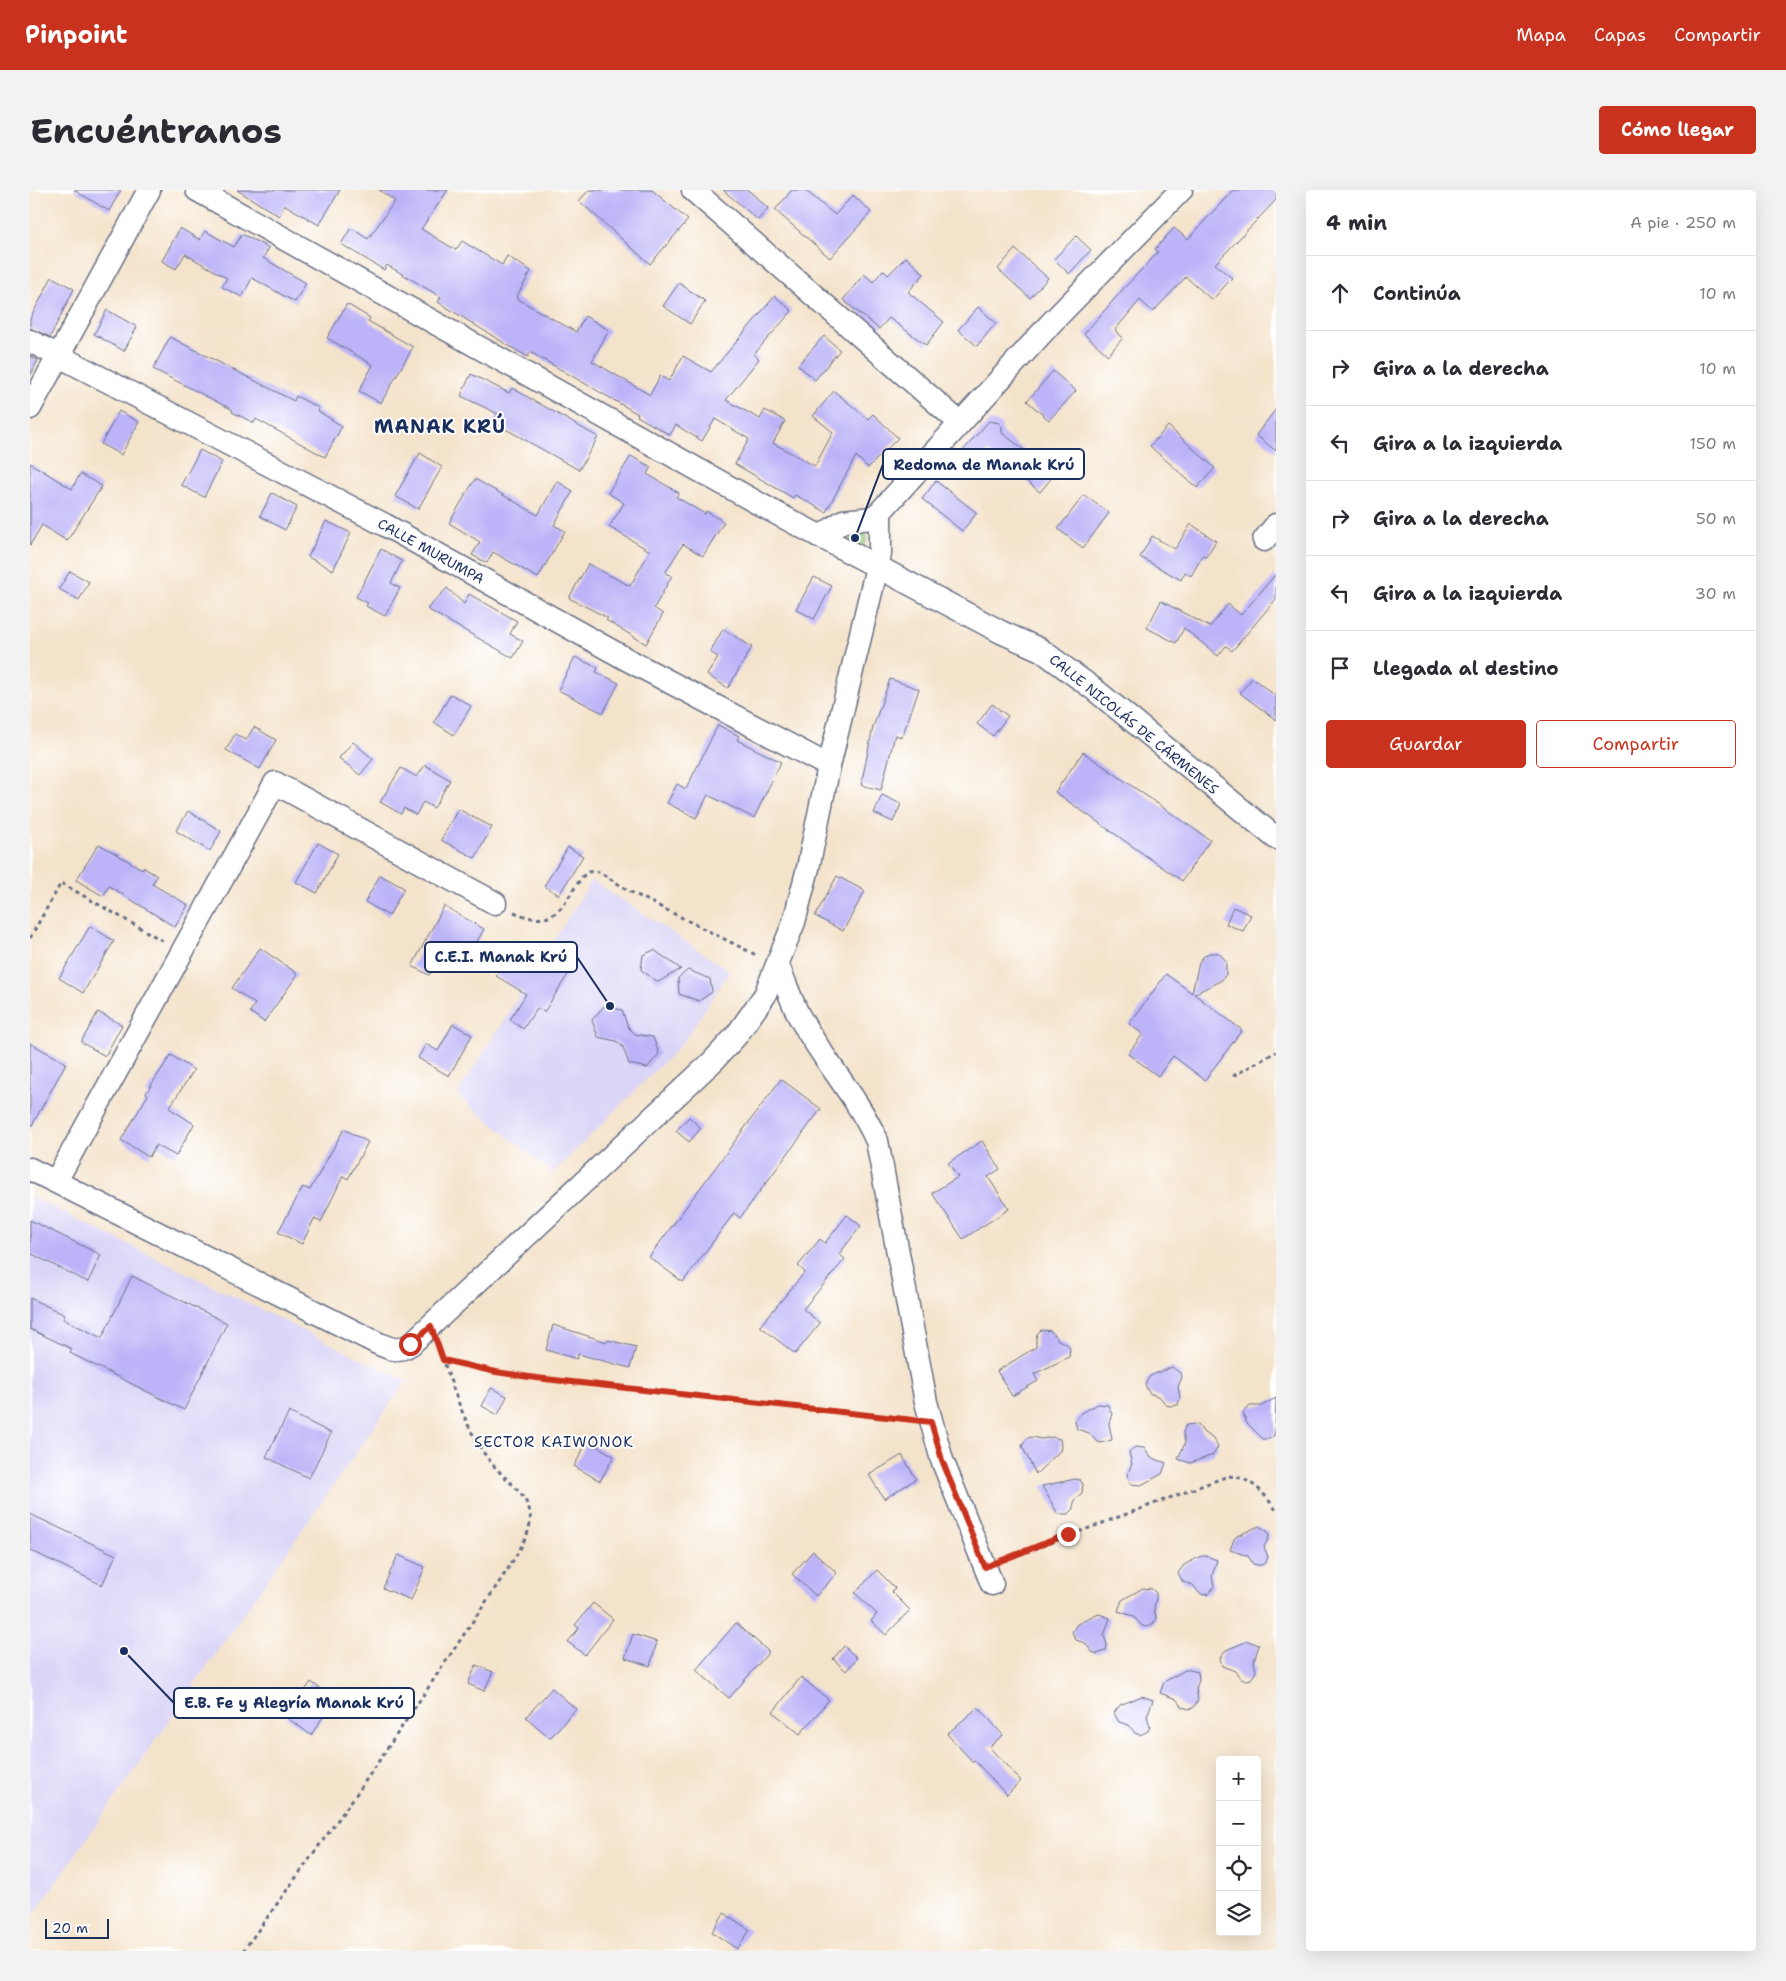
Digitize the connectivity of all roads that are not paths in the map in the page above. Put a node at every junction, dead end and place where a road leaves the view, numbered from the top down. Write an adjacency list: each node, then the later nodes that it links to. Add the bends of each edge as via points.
1 (149, 190): 6 (street)
2 (197, 190): 10 (street, CALLE NICOLÁS DE CÁRMENES)
3 (693, 190): 8 (street)
4 (1181, 190): 8 (street, via 1052,322)
5 (30, 341): 6 (street, CALLE MURUMPA)
6 (58, 355): 7 (street); 12 (street, CALLE MURUMPA, via 385,525 628,660)
7 (30, 408)
8 (960, 423): 9 (street)
9 (880, 512): 10 (street, via 872,518 844,521); 11 (street)
10 (820, 537): 11 (street, CALLE NICOLÁS DE CÁRMENES)
11 (877, 567): 12 (street); 13 (street, CALLE NICOLÁS DE CÁRMENES, via 1041,650)
12 (829, 766): 15 (street, via 808,868)
13 (1276, 838)
14 (495, 904): 17 (street, via 275,783)
15 (778, 966): 17 (street, via 751,1016 713,1061 403,1349 389,1348); 18 (street, via 799,1016 870,1124 876,1141 931,1422 942,1460)
16 (30, 1169): 17 (street)
17 (56, 1181)
18 (988, 1575)

